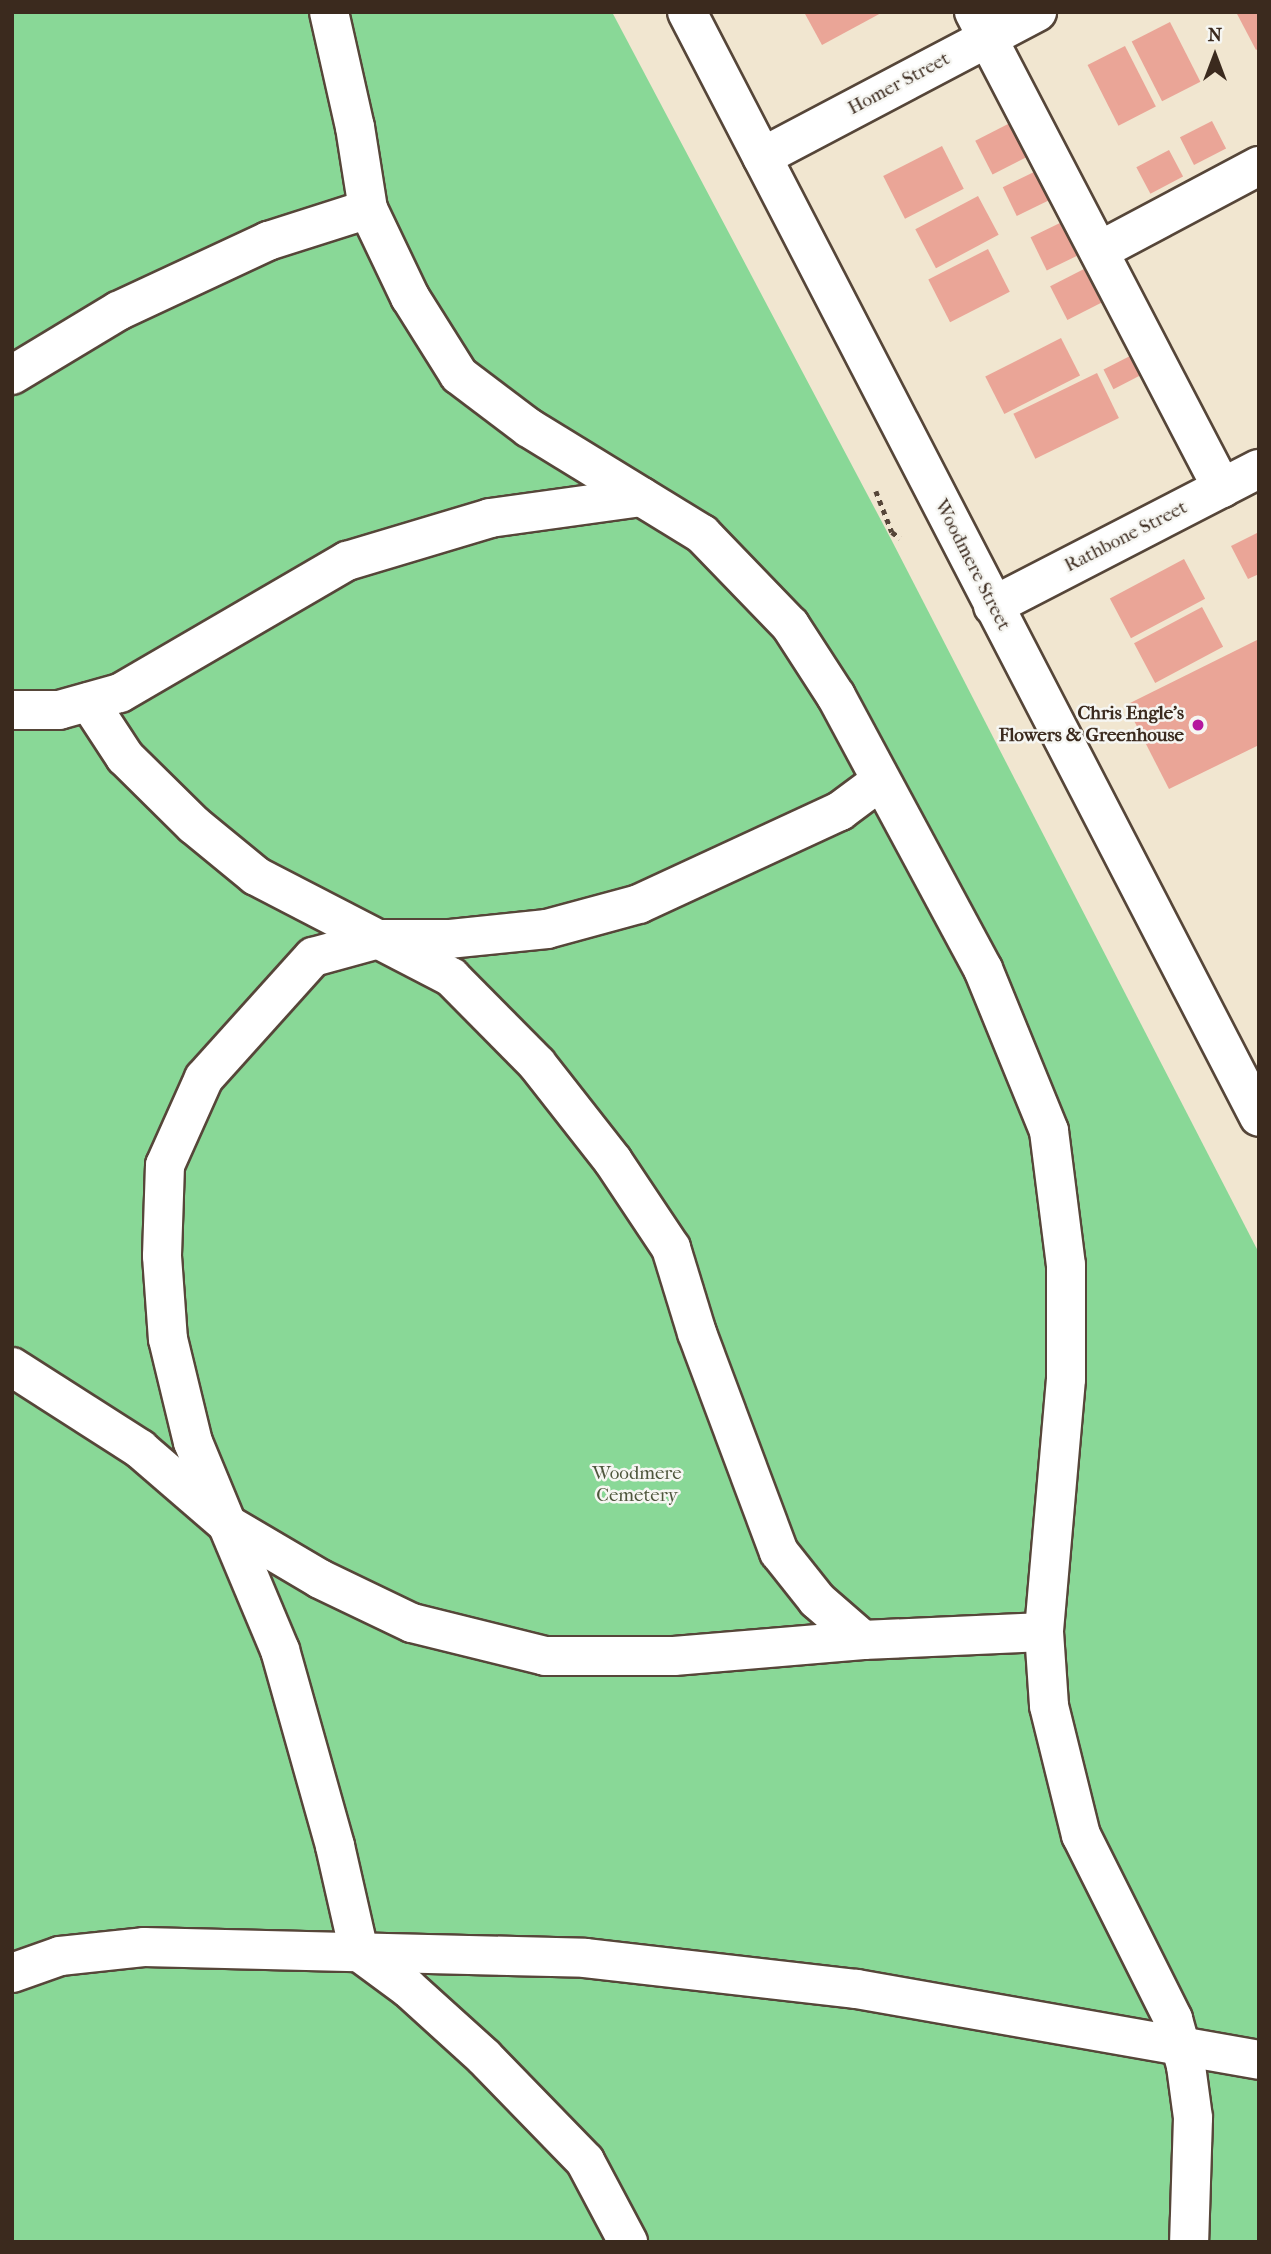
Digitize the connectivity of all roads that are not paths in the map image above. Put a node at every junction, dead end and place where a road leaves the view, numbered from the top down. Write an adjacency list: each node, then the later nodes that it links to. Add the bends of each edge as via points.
1 (329, 12): 7 (street)
2 (687, 12): 5 (street, Woodmere Street)
3 (1037, 12): 4 (street, Homer Street)
4 (981, 25): 5 (street, Homer Street); 8 (street)
5 (762, 157): 12 (street, Woodmere Street)
6 (1259, 166): 8 (street)
7 (368, 209): 9 (street, via 268,241 118,311); 11 (street, via 410,297 459,375 529,428)
8 (1099, 251): 10 (street)
9 (12, 375)
10 (1247, 481): 12 (street, Rathbone Street)
11 (642, 497): 13 (street, via 490,518 347,561 120,694); 15 (street, via 702,534 790,625 836,696)
12 (993, 606): 17 (street, Woodmere Street)
13 (89, 702): 14 (street, via 59,710); 16 (street, via 125,757 194,825 256,876)
14 (12, 710)
15 (879, 782): 16 (street, via 840,811 639,904 547,929 451,939); 20 (street, via 983,969 1049,1130 1066,1265 1066,1379)
16 (379, 939): 19 (street, via 313,957 204,1078 165,1165 162,1256 168,1339 193,1442); 21 (street, via 451,976 537,1064 613,1161 671,1248 697,1333 779,1552 817,1600)
17 (1257, 1108)
18 (12, 1367): 19 (street, via 140,1449)
19 (227, 1524): 21 (street, via 320,1579 412,1623 545,1656 674,1656); 22 (street, via 279,1650 335,1846)
20 (1044, 1632): 21 (street); 24 (street, via 1049,1706 1081,1835 1173,2020)
21 (863, 1640)
22 (359, 1952): 23 (street, via 144,1947 60,1956); 24 (street, via 585,1958 857,1989); 26 (street, via 408,1988 484,2057 585,2161)
23 (12, 1973)
24 (1180, 2046): 25 (street); 27 (street, via 1193,2118)
25 (1259, 2060)
26 (628, 2242)
27 (1189, 2242)

